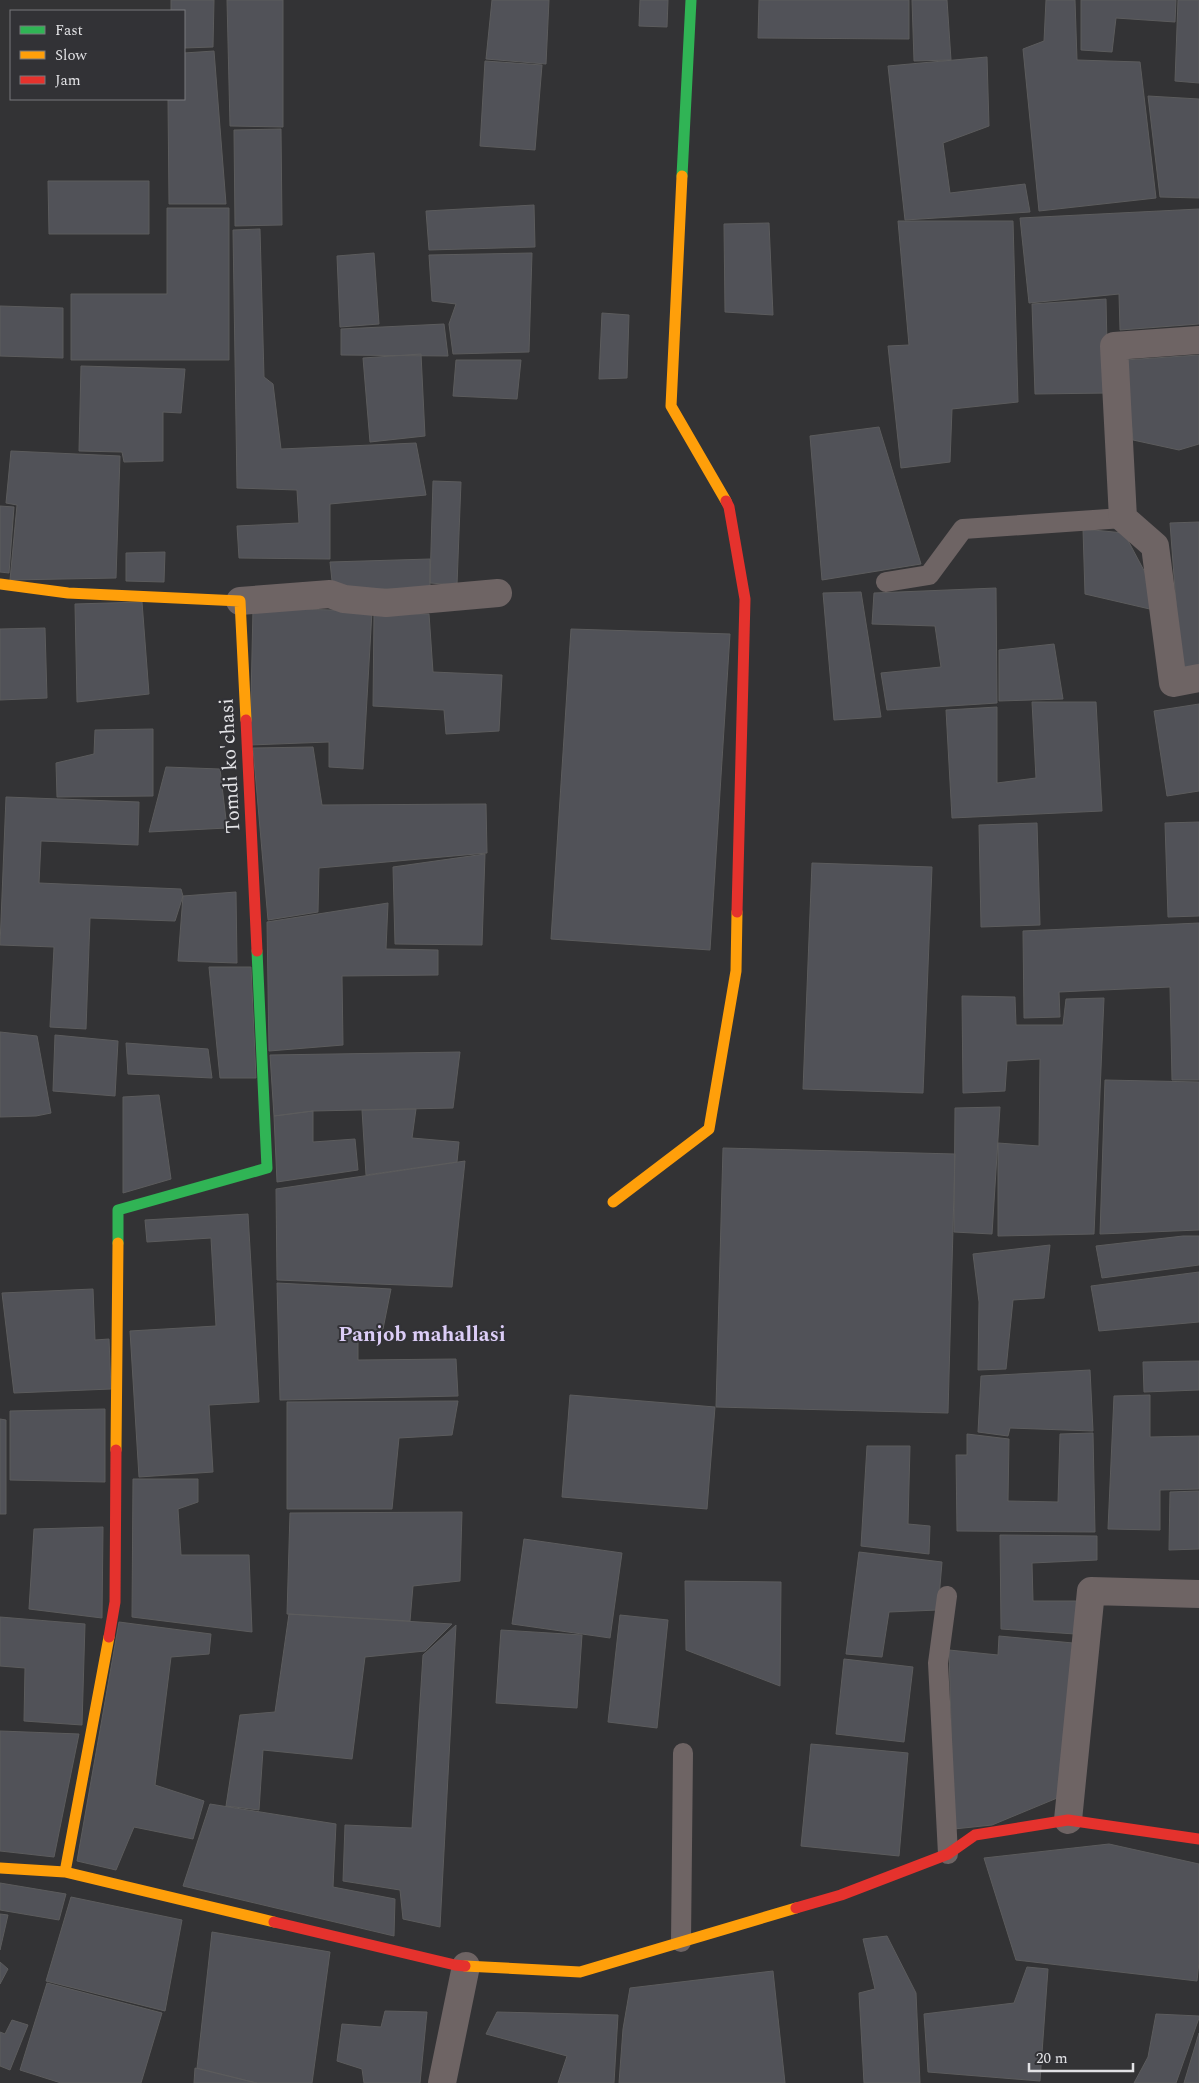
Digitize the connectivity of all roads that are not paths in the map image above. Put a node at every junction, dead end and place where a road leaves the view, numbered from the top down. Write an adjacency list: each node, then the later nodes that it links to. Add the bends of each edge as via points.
1 (691, 0): 9 (street, via 672,406 729,507 744,599 736,971 709,1129)
2 (1199, 340): 3 (street, via 1114,346)
3 (1124, 518): 4 (lane, via 963,529 928,575); 8 (street, via 1155,546 1173,683)
4 (886, 582)
5 (0, 584): 7 (street, via 68,593)
6 (498, 593): 7 (street, via 386,604 330,594)
7 (240, 601): 17 (street, Tomdi ko'chasi, via 267,1168 118,1210 115,1602)
8 (1199, 678)
9 (613, 1202)
10 (1199, 1594): 13 (street, via 1091,1592)
11 (948, 1596): 15 (lane, via 938,1663)
12 (683, 1754): 18 (lane)
13 (1068, 1820): 14 (street); 15 (street, via 975,1835)
14 (1199, 1839)
15 (948, 1854): 18 (street, via 840,1895)
16 (0, 1868): 17 (street)
17 (65, 1872): 19 (street)
18 (681, 1942): 19 (street, via 580,1972)
19 (466, 1966): 20 (street)
20 (442, 2083)

